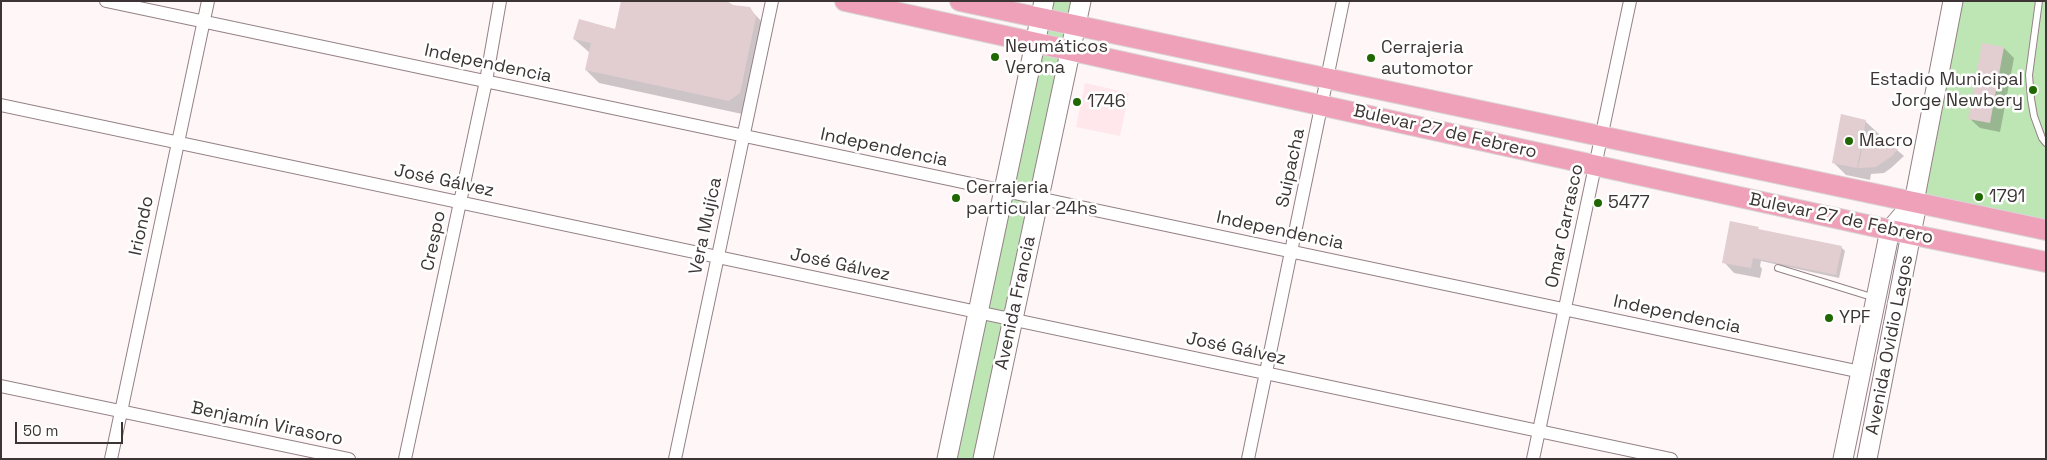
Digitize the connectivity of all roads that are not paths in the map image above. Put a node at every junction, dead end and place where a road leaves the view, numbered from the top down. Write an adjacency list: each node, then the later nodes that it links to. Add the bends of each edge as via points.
1 (106, 1): 13 (street, Independencia)
2 (208, 1): 13 (street, Iriondo)
3 (500, 1): 18 (street, Crespo)
4 (772, 1): 21 (street, Vera Mujíca)
5 (845, 1): 15 (main road, Bulevar 27 de Febrero)
6 (960, 1): 12 (main road, Bulevar 27 de Febrero)
7 (1081, 1): 14 (main road, Avenida Francia)
8 (1343, 1): 17 (street, Suipacha)
9 (1630, 1): 22 (street, Omar Carrasco)
10 (1953, 1): 29 (main road, Avenida Ovidio Lagos)
11 (2039, 1): 24 (lane, via 2029,75 2034,116)
12 (1043, 10): 14 (main road, Bulevar 27 de Febrero); 15 (main road, Avenida Francia)
13 (204, 22): 18 (street, Independencia); 23 (street, Iriondo)
14 (1076, 25): 16 (main road, Avenida Francia); 17 (main road, Bulevar 27 de Febrero)
15 (1036, 42): 16 (main road, Bulevar 27 de Febrero); 26 (main road, Avenida Francia)
16 (1071, 49): 19 (main road, Bulevar 27 de Febrero); 27 (main road, Avenida Francia)
17 (1328, 77): 19 (street, Suipacha); 22 (main road, Bulevar 27 de Febrero)
18 (486, 82): 21 (street, Independencia); 28 (street, Crespo)
19 (1322, 104): 25 (main road, Bulevar 27 de Febrero); 33 (street, Suipacha)
20 (1, 105): 23 (street, José Gálvez)
21 (744, 136): 26 (street, Independencia); 34 (street, Vera Mujíca)
22 (1602, 138): 25 (street, Omar Carrasco); 29 (main road, Bulevar 27 de Febrero)
23 (178, 142): 28 (street, José Gálvez); 44 (street, Iriondo)
24 (2046, 143)
25 (1596, 165): 30 (main road, Bulevar 27 de Febrero); 38 (street, Omar Carrasco)
26 (1004, 191): 27 (street, Independencia); 39 (main road, Avenida Francia)
27 (1039, 198): 33 (street, Independencia); 40 (main road, Avenida Francia)
28 (460, 202): 34 (street, José Gálvez); 48 (street, Crespo)
29 (1914, 202): 30 (main road, Avenida Ovidio Lagos); 31 (main road, Bulevar 27 de Febrero); 32 (main road, Avenida Ovidio Lagos)
30 (1890, 230): 32 (main road, Bulevar 27 de Febrero); 37 (main road, Avenida Ovidio Lagos)
31 (2046, 230)
32 (1912, 234): 35 (main road, Bulevar 27 de Febrero); 56 (main road, Avenida Ovidio Lagos)
33 (1291, 252): 38 (street, Independencia); 42 (street, Suipacha)
34 (718, 257): 39 (street, José Gálvez); 49 (street, Vera Mujíca)
35 (2046, 262)
36 (1778, 268): 37 (lane)
37 (1876, 298): 41 (main road, Avenida Ovidio Lagos)
38 (1565, 309): 41 (street, Independencia); 45 (street, Omar Carrasco)
39 (979, 312): 40 (street, José Gálvez); 50 (main road, Avenida Francia)
40 (1013, 319): 42 (street, José Gálvez); 51 (main road, Avenida Francia)
41 (1861, 372): 55 (main road, Avenida Ovidio Lagos)
42 (1266, 373): 45 (street, José Gálvez); 52 (street, Suipacha)
43 (1, 386): 44 (street, Benjamín Virasoro)
44 (121, 411): 46 (street, Iriondo); 47 (street, Benjamín Virasoro)
45 (1539, 431): 53 (street, Omar Carrasco); 54 (street, José Gálvez)
46 (111, 459)
47 (349, 459)
48 (405, 459)
49 (675, 459)
50 (947, 459)
51 (983, 459)
52 (1248, 459)
53 (1533, 459)
54 (1672, 459)
55 (1843, 459)
56 (1867, 459)

